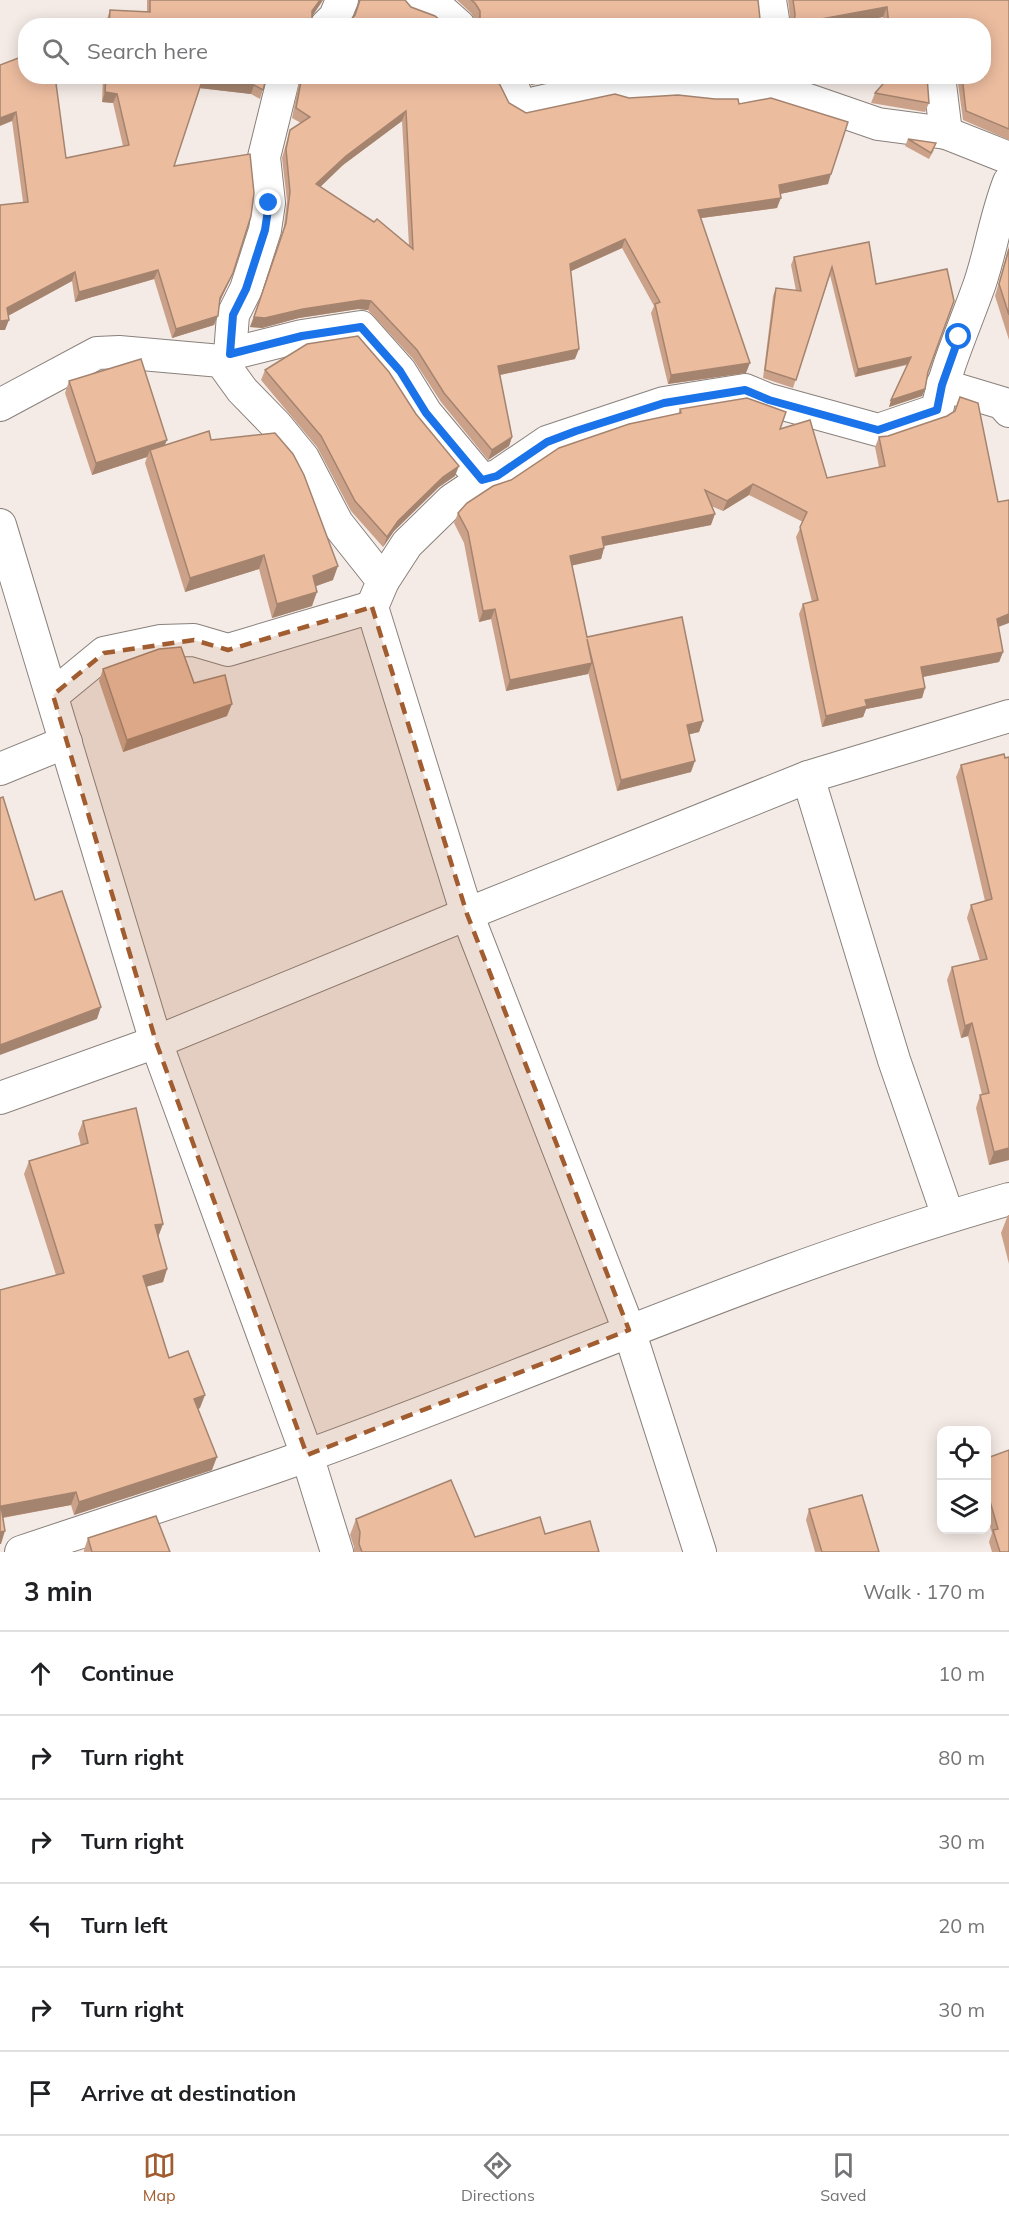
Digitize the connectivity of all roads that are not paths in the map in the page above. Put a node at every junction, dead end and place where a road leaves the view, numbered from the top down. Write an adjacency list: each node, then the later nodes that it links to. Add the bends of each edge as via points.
1 (342, 0): 4 (street)
2 (414, 0): 5 (street, via 441,10)
3 (770, 0): 6 (street)
4 (334, 18)
5 (450, 18)
6 (773, 18)
7 (282, 84): 15 (street, via 264,157 269,203 265,230 246,289 233,315)
8 (512, 84): 9 (street, via 517,98 526,105 613,85 624,90 675,86 714,91)
9 (761, 84)
10 (770, 84): 12 (street, via 878,124)
11 (940, 84): 12 (street)
12 (946, 133): 13 (street)
13 (1009, 158)
14 (1009, 182): 16 (street, via 981,281)
15 (225, 357): 17 (street, via 97,354); 19 (street, via 302,336 361,327 400,371 426,413); 21 (street, via 242,390 303,458)
16 (942, 385): 18 (street, via 1002,403); 19 (street, via 937,410 878,430 745,390 664,403 547,442 497,476)
17 (0, 405)
18 (1009, 411)
19 (482, 480): 21 (street, via 452,500 407,544)
20 (0, 525): 22 (street)
21 (377, 594): 22 (street, via 228,650 194,640 161,641 104,653); 27 (street)
22 (53, 695): 24 (street)
23 (1009, 716): 26 (street)
24 (66, 742): 25 (street); 28 (street)
25 (0, 770)
26 (808, 777): 27 (street); 31 (street, via 894,1060)
27 (467, 914): 28 (street); 32 (street)
28 (156, 1042): 29 (street); 33 (street)
29 (0, 1098)
30 (1009, 1199): 31 (street)
31 (948, 1216): 32 (street)
32 (629, 1330): 33 (street); 36 (street)
33 (307, 1455): 34 (street); 35 (street)
34 (21, 1552)
35 (338, 1552)
36 (700, 1552)

